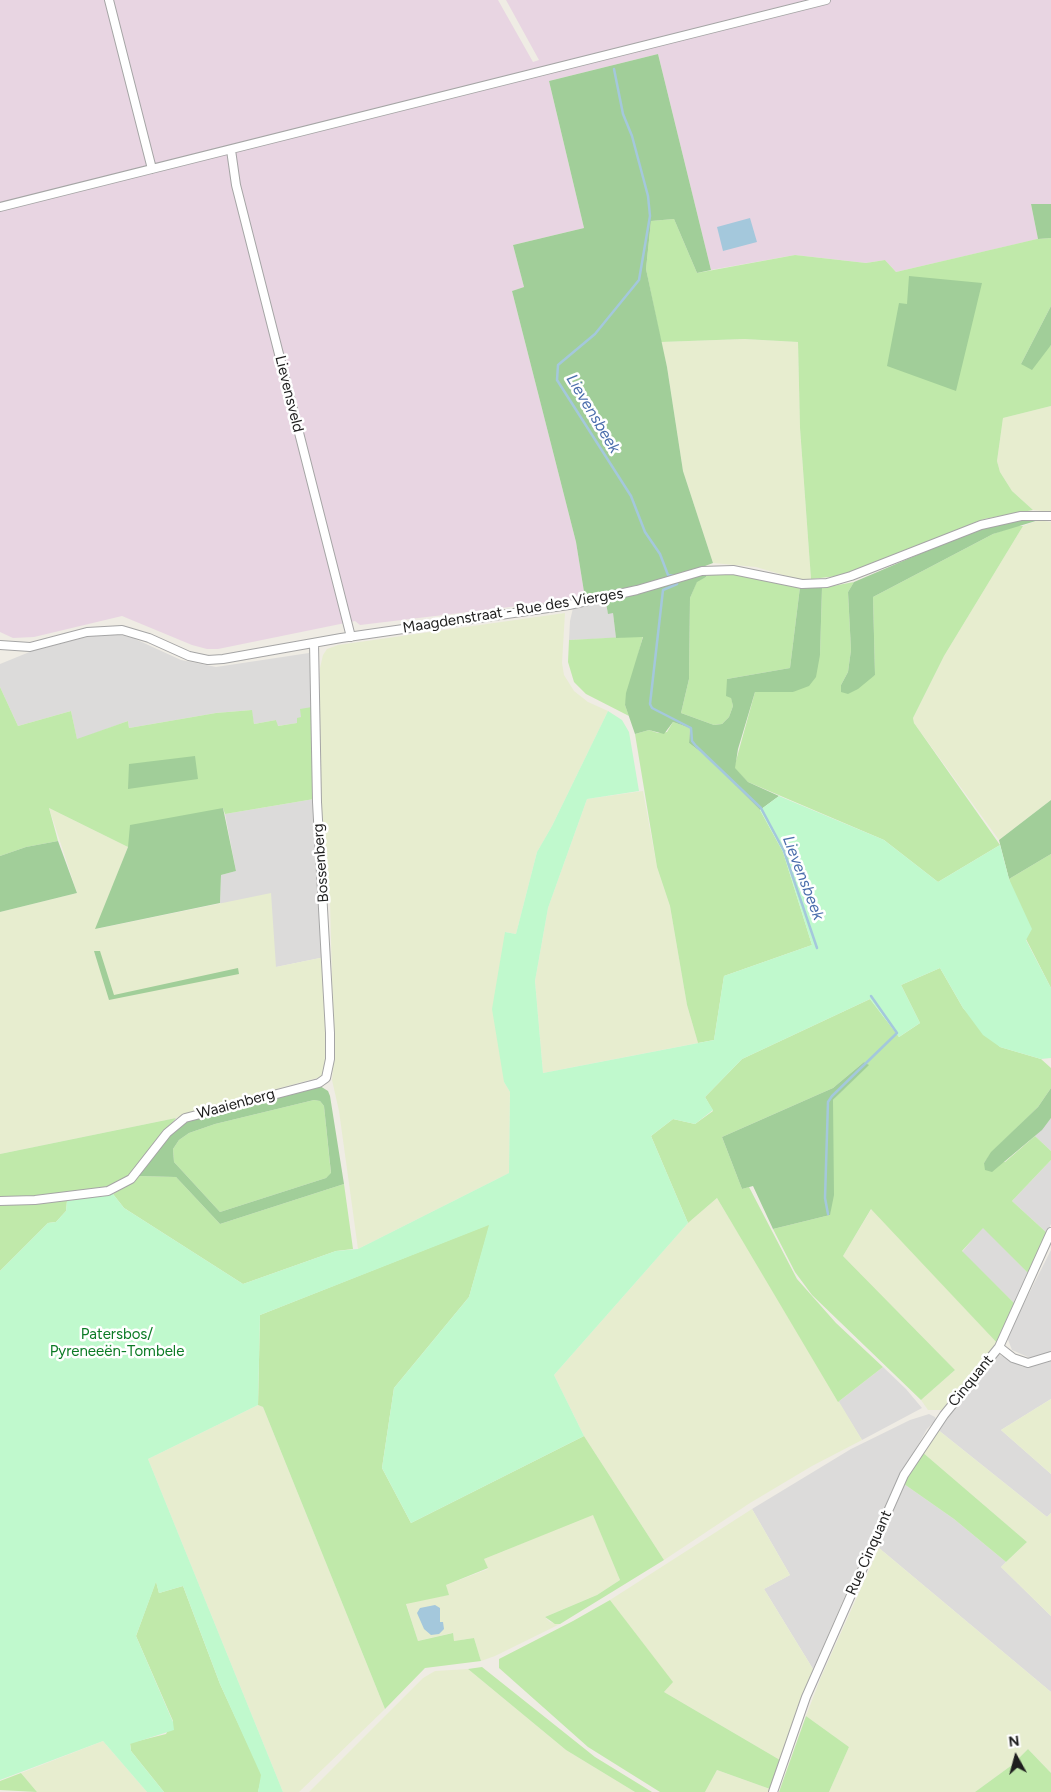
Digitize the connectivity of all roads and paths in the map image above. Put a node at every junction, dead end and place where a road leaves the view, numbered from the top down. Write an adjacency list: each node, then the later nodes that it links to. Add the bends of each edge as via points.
1 (109, 0): 4 (street)
2 (826, 0): 3 (street)
3 (231, 150): 4 (street); 7 (street, Lievensveld, via 238,194)
4 (152, 169): 5 (street)
5 (0, 207)
6 (1051, 516): 7 (street, Maagdenstraat - Rue des Vierges, via 1021,516 981,525 827,583 802,584 746,572 713,570 575,604)
7 (350, 637): 8 (street, Maagdenstraat - Rue des Vierges)
8 (314, 643): 9 (street, Maagdenstraat - Rue des Vierges, via 212,660 178,653 149,638 122,630 88,632 22,648); 10 (street, Bossenberg, via 317,802 330,1033 329,1068)
9 (0, 645)
10 (323, 1081): 11 (street, Waaienberg, via 185,1118 167,1133 131,1179 108,1192)
11 (0, 1201)
12 (1051, 1232): 13 (street)
13 (999, 1348): 14 (street, via 1028,1363); 15 (street, Cinquant)
14 (1051, 1356)
15 (944, 1415): 16 (street, Rue Cinquant, via 904,1475 806,1697)
16 (773, 1792)

